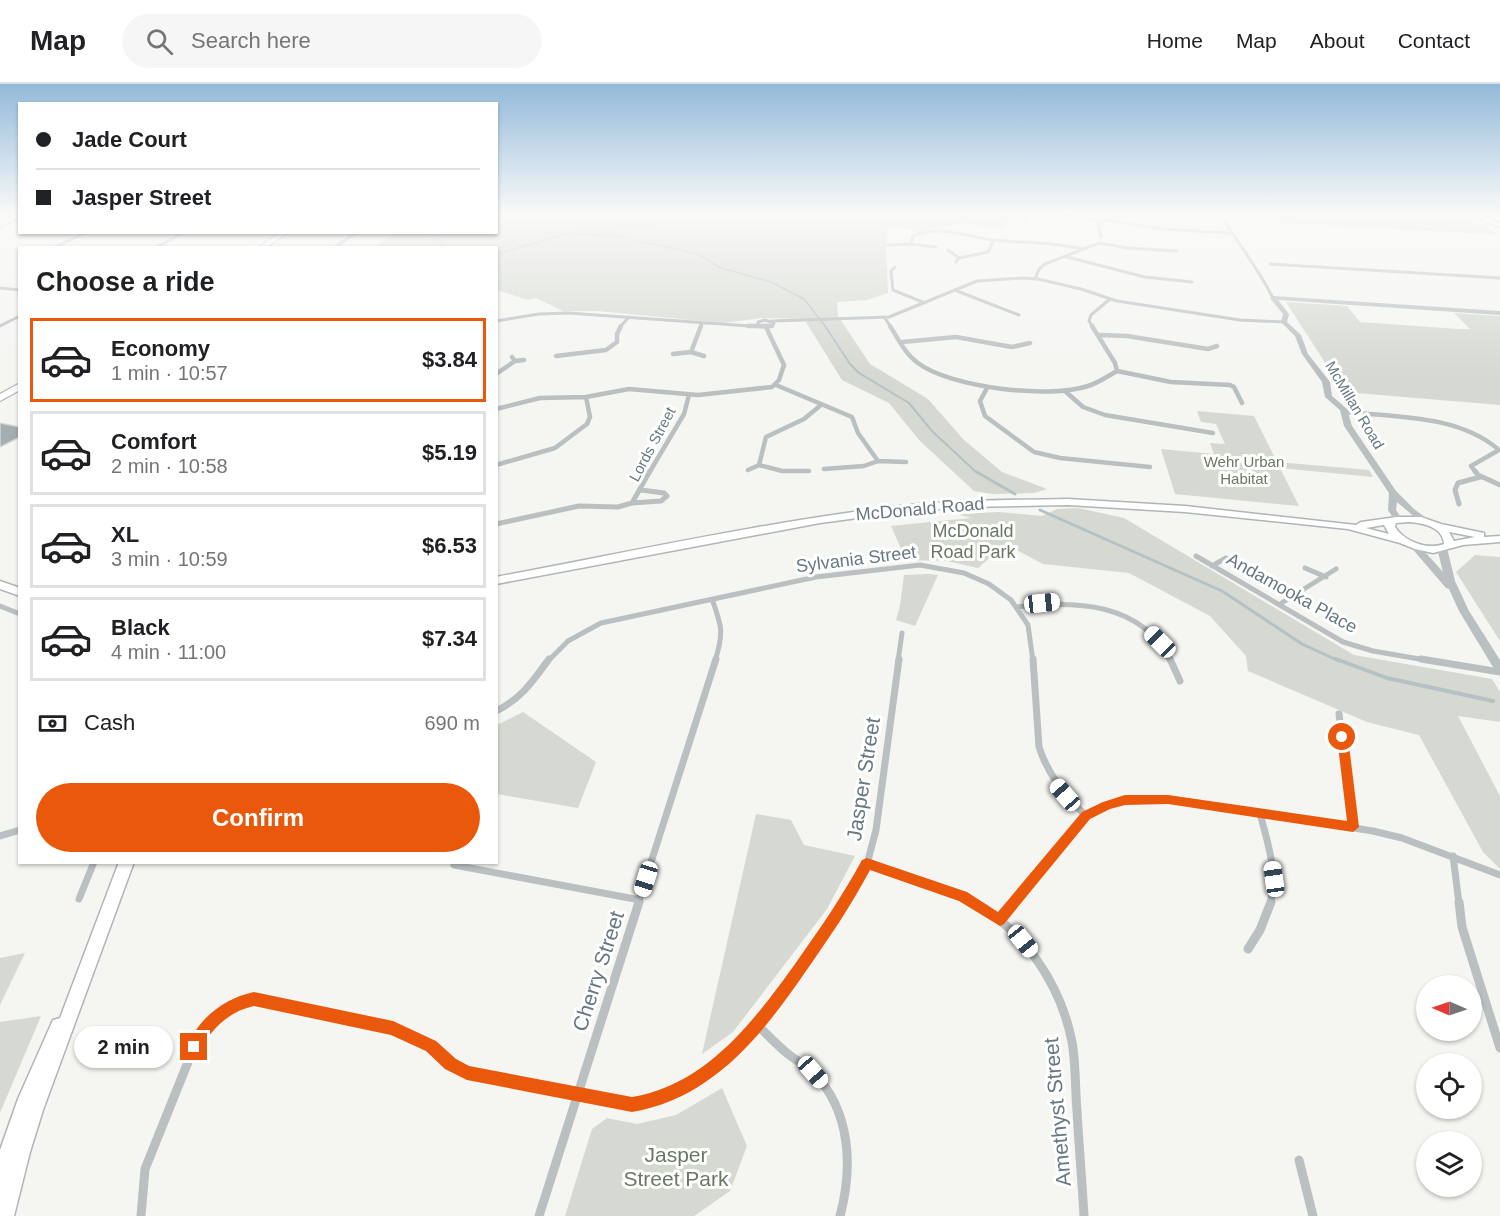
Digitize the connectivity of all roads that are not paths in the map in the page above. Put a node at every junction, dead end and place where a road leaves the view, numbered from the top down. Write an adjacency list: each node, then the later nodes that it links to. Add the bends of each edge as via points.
1 (895, 267): 14 (street, via 891,271 893,290)
2 (1042, 267): 7 (street)
3 (1105, 267): 8 (street, via 1145,277)
4 (1255, 267): 12 (street, McMillan Road)
5 (1316, 267): 6 (street)
6 (1500, 278)
7 (1035, 279): 11 (street, via 984,280); 13 (street)
8 (1192, 282)
9 (0, 288): 10 (street)
10 (18, 290)
11 (957, 291): 14 (street); 16 (street)
12 (1273, 298): 17 (street); 23 (street, McMillan Road, via 1286,314)
13 (1110, 299): 23 (street); 29 (street, via 1089,318)
14 (926, 304): 21 (street)
15 (1023, 308): 16 (street)
16 (1014, 310): 18 (street)
17 (1500, 313)
18 (1019, 315)
19 (18, 317): 27 (street)
20 (629, 317): 22 (street, via 557,313); 24 (street); 35 (street, via 616,333 617,342 612,348)
21 (884, 317): 26 (street); 30 (street)
22 (498, 321)
23 (1284, 322): 56 (street, McMillan Road, via 1298,335 1305,354 1326,382 1329,397)
24 (702, 323): 25 (street); 36 (street)
25 (758, 323): 26 (street); 28 (street)
26 (772, 323): 28 (street)
27 (0, 326)
28 (766, 327): 45 (street, via 783,363)
29 (1100, 335): 33 (street, via 1208,351); 42 (street)
30 (902, 342): 34 (street, via 956,337); 48 (street, via 919,364)
31 (1030, 343): 34 (street)
32 (560, 346): 35 (street)
33 (1217, 346)
34 (1020, 347): 38 (street)
35 (567, 352): 39 (street)
36 (692, 352): 37 (street); 40 (street)
37 (673, 354)
38 (1024, 354)
39 (556, 356)
40 (704, 356)
41 (524, 360): 43 (street, via 513,359)
42 (1117, 371): 46 (street, via 1171,382); 49 (street, via 1089,386)
43 (498, 372)
44 (1227, 375): 46 (street)
45 (776, 385): 50 (street); 54 (street)
46 (1230, 386): 53 (street)
47 (18, 387): 52 (main road)
48 (987, 388): 49 (street); 60 (street, via 980,401 985,416 1026,448)
49 (1065, 391): 57 (street, via 1083,407 1105,416)
50 (689, 395): 51 (street, via 629,389); 74 (street, Lords Street, via 684,414)
51 (586, 397): 55 (street, via 548,397); 63 (street, via 590,417 583,427 555,448)
52 (0, 398)
53 (1242, 403)
54 (821, 405): 61 (street, via 852,417); 64 (street, via 804,419 766,437)
55 (498, 409)
56 (1346, 412): 59 (street, via 1434,421); 75 (street, McMillan Road, via 1348,426)
57 (1214, 433)
58 (1499, 441): 59 (street)
59 (1491, 442): 72 (street, via 1498,452 1472,466)
60 (1058, 458): 65 (street); 66 (street)
61 (878, 461): 62 (street); 68 (street)
62 (906, 462)
63 (498, 464)
64 (759, 465): 69 (street); 70 (street, via 797,474)
65 (1059, 465)
66 (1134, 465): 67 (street); 71 (street)
67 (1150, 466)
68 (824, 469)
69 (748, 470)
70 (809, 471)
71 (1135, 472)
72 (1481, 477): 73 (street); 76 (street, via 1459,482 1454,490 1458,501)
73 (1500, 485)
74 (641, 490): 77 (street, Lords Street); 77 (street, via 667,496 661,501)
75 (1393, 493): 78 (street, McMillan Road); 80 (street, McMillan Road)
76 (1468, 501)
77 (632, 504): 79 (street, via 579,506)
78 (1394, 521): 80 (main road, McDonald Road); 81 (main road, McDonald Road); 83 (main road, via 1392,531)
79 (498, 524)
80 (1430, 524): 82 (main road); 85 (main road, via 1447,535)
81 (1348, 526): 83 (main road, McDonald Road); 92 (main road, McDonald Road, via 1185,509 1048,501 923,507 820,520)
82 (1500, 539): 85 (main road)
83 (1404, 540): 84 (main road)
84 (1414, 545): 85 (main road); 95 (street)
85 (1446, 546): 95 (street, via 1444,567)
86 (1196, 556): 88 (street, Andamooka Place)
87 (1226, 558): 88 (street, Andamooka Place)
88 (1212, 566): 97 (street, Andamooka Place)
89 (1305, 568): 91 (street)
90 (1336, 569): 91 (street)
91 (1326, 578): 97 (street)
92 (498, 581)
93 (0, 585): 94 (main road)
94 (17, 591)
95 (1453, 591): 102 (street)
96 (712, 599): 99 (street, Sylvania Street, via 816,577 920,565 978,578); 104 (street, Sylvania Street, via 591,627 558,650 520,697); 118 (street, Cherry Street, via 722,626 722,642)
97 (1280, 604): 102 (street, Andamooka Place, via 1334,637 1363,648)
98 (0, 606): 100 (street)
99 (1017, 607): 103 (street, via 1068,602 1112,610 1160,642); 107 (street, Sylvania Street, via 1031,635 1042,760 1056,784)
100 (18, 613)
101 (902, 633): 114 (street, Jasper Street, via 881,799)
102 (1500, 671)
103 (1180, 681)
104 (498, 710)
105 (1340, 714): 108 (street)
106 (1260, 813): 107 (street, via 1144,798 1107,805); 108 (street); 120 (street, via 1274,879 1273,897 1264,925)
107 (1086, 816): 119 (street)
108 (1353, 827): 111 (street, via 1402,838)
109 (18, 831): 110 (street)
110 (0, 836)
111 (1453, 856): 116 (street); 123 (street, via 1462,927)
112 (93, 864): 117 (street)
113 (126, 864): 121 (main road)
114 (867, 864): 119 (street, Amethyst Street, via 963,897); 122 (street, Jasper Street, via 843,908)
115 (454, 865): 118 (street)
116 (1500, 875)
117 (79, 899)
118 (640, 900): 124 (street, Cherry Street)
119 (1000, 920): 131 (street, Amethyst Street, via 1037,959 1068,1023)
120 (1248, 949)
121 (81, 983): 126 (main road, via 44,1057); 127 (main road, via 20,1152)
122 (758, 1026): 124 (street, Jasper Street, via 728,1057 681,1089 656,1100 632,1104); 130 (street, via 818,1078 844,1123 848,1167)
123 (1500, 1048)
124 (578, 1095): 128 (street, Jasper Street, via 467,1073 431,1046 393,1028 254,999 240,1002 212,1021 194,1047 152,1148 142,1189); 129 (street, Cherry Street)
125 (1299, 1160): 132 (street)
126 (0, 1179)
127 (4, 1216)
128 (141, 1216)
129 (539, 1216)
130 (840, 1216)
131 (1084, 1216)
132 (1313, 1216)

